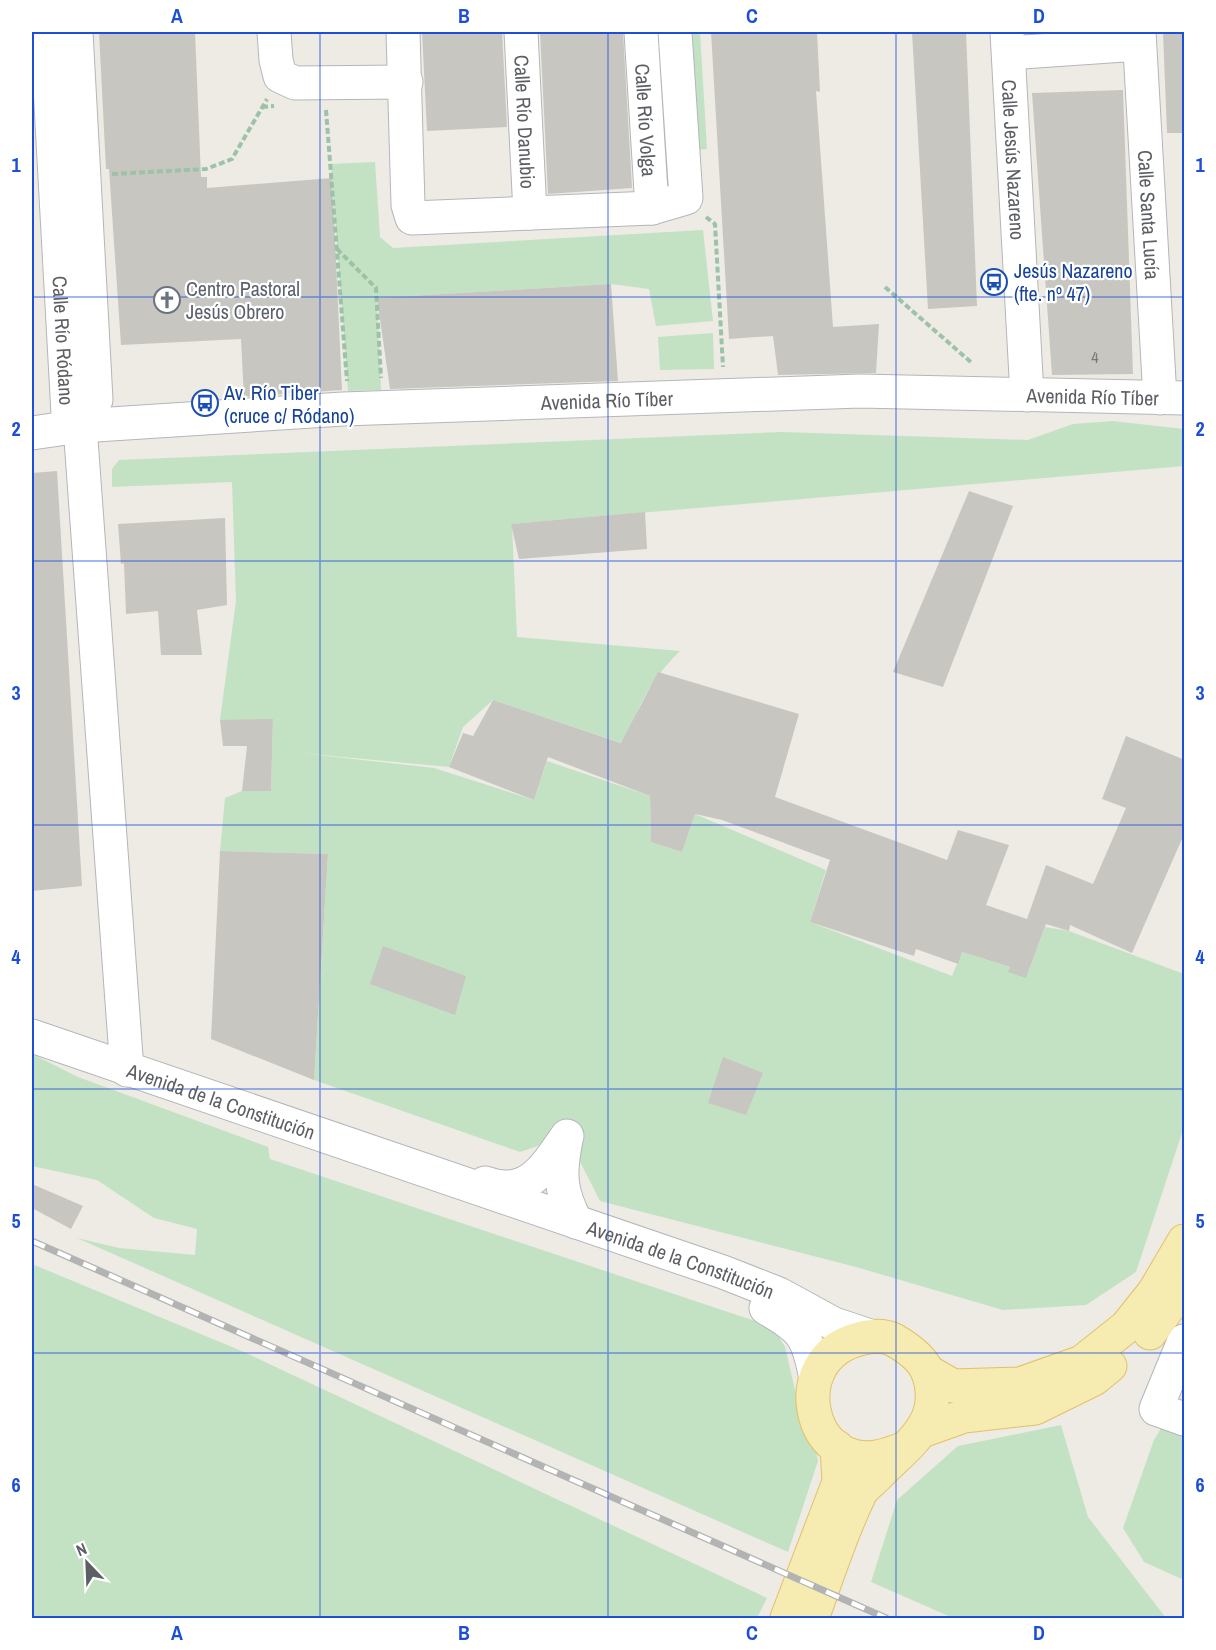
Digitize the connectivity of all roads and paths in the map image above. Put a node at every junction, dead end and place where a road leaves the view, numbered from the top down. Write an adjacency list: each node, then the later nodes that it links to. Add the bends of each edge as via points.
1 (47, 32): 25 (street, Calle Río Ródano, via 68,414)
2 (76, 32): 25 (street, Calle Río Ródano, via 96,400)
3 (274, 32): 10 (street)
4 (403, 32): 11 (street)
5 (521, 32): 15 (street, Calle Río Danubio)
6 (641, 32): 14 (street, Calle Río Volga)
7 (675, 32): 14 (street, Calle Río Volga, via 686,198)
8 (1139, 38): 9 (street); 24 (street, Calle Santa Lucía)
9 (1008, 42): 23 (street, Calle Jesús Nazareno)
10 (280, 76): 11 (street, via 295,83); 13 (path, via 232,159 206,169)
11 (406, 82): 15 (street, via 408,205 412,218)
12 (326, 104): 17 (path)
13 (107, 174)
14 (652, 208): 15 (street)
15 (530, 213)
16 (715, 224): 21 (path)
17 (337, 249): 20 (path); 22 (path, via 376,288)
18 (885, 287): 19 (path)
19 (975, 367)
20 (346, 368)
21 (724, 376)
22 (381, 390)
23 (1027, 395): 24 (street, Avenida Río Tíber); 25 (street, Avenida Río Tíber, via 860,391 343,409)
24 (1172, 398)
25 (80, 426): 26 (street, Avenida Río Tíber); 28 (street)
26 (32, 434)
27 (32, 1036): 28 (street)
28 (127, 1070): 29 (street, Avenida de la Constitución); 36 (street, Avenida de la Constitución, via 259,1135 766,1308 799,1328 810,1349)
29 (347, 1144): 30 (street, Avenida de la Constitución); 30 (street, via 389,1146 495,1187 520,1185 539,1175 567,1136 560,1170 565,1201)
30 (576, 1222): 33 (street, Avenida de la Constitución, via 723,1272 779,1294 834,1324)
31 (1185, 1241): 35 (main road, via 1154,1292 1126,1327 1082,1362 1020,1384 953,1386)
32 (1185, 1286): 38 (main road, via 1147,1337 1094,1379 1035,1408 964,1416)
33 (870, 1336): 35 (main road, via 891,1339 911,1350); 36 (main road, via 843,1343 824,1359)
34 (1185, 1341): 37 (street)
35 (927, 1371): 38 (main road, via 933,1389 932,1410)
36 (815, 1374): 39 (main road, via 811,1395 814,1416 825,1436)
37 (1170, 1414)
38 (912, 1440): 39 (main road, via 875,1457); 41 (main road, via 860,1493)
39 (837, 1447): 40 (main road, via 839,1482)
40 (787, 1618)
41 (812, 1618)

